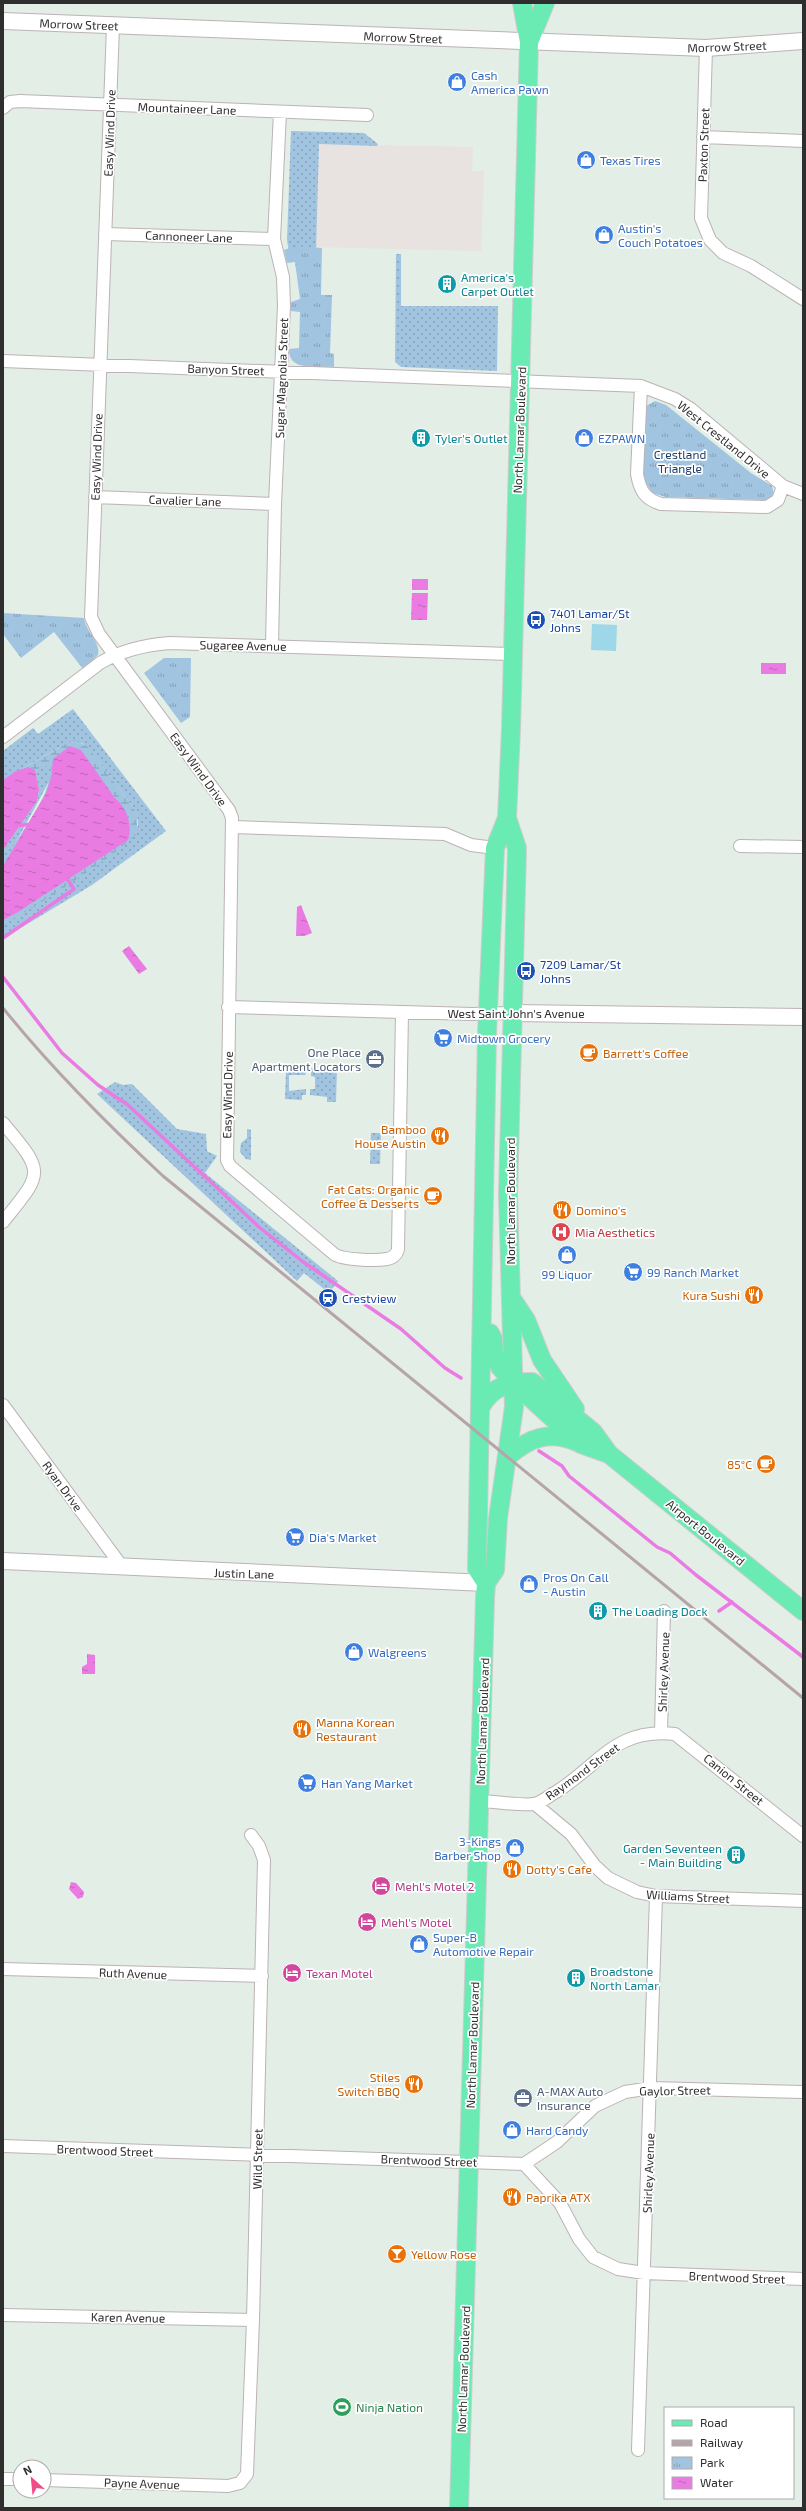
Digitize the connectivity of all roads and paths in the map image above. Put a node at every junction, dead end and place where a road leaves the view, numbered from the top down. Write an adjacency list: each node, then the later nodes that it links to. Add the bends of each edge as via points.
1 (522, 3): 6 (main road, North Lamar Boulevard)
2 (545, 3): 6 (main road, North Lamar Boulevard)
3 (3, 21): 4 (street, Morrow Street)
4 (113, 26): 6 (street, Morrow Street); 8 (street, Easy Wind Drive)
5 (803, 41): 7 (street, Morrow Street)
6 (530, 42): 7 (street, Morrow Street); 20 (main road, North Lamar Boulevard)
7 (706, 48): 12 (street, Paxton Street)
8 (111, 105): 9 (street, Mountaineer Lane, via 20,101); 10 (street, Mountaineer Lane); 14 (street, Easy Wind Drive)
9 (5, 106)
10 (280, 112): 11 (street, Mountaineer Lane); 15 (street, Sugar Magnolia Street)
11 (367, 115)
12 (703, 137): 13 (street); 16 (street, Paxton Street, via 701,218 710,240 723,253 751,266)
13 (803, 141)
14 (105, 234): 15 (street, Cannoneer Lane); 18 (street, Easy Wind Drive)
15 (274, 239): 19 (street, Sugar Magnolia Street, via 284,289)
16 (803, 299)
17 (3, 360): 18 (street, Banyon Street)
18 (99, 365): 19 (street, Banyon Street); 24 (street, Easy Wind Drive)
19 (280, 371): 20 (street, Banyon Street); 25 (street, Sugar Magnolia Street)
20 (520, 381): 21 (street, West Crestland Drive); 27 (main road, North Lamar Boulevard)
21 (641, 386): 22 (street, West Crestland Drive, via 661,392 690,410); 22 (street, via 637,474 639,486 647,498 661,504 767,507 778,500)
22 (783, 486): 23 (street, West Crestland Drive)
23 (803, 494)
24 (95, 497): 25 (street, Cavalier Lane); 28 (street, Easy Wind Drive, via 91,617)
25 (275, 504): 26 (street, Sugar Magnolia Street)
26 (272, 646): 27 (street, Sugaree Avenue); 28 (street, Sugaree Avenue, via 170,643)
27 (513, 654): 30 (main road, North Lamar Boulevard)
28 (114, 655): 29 (street, Sugaree Avenue); 31 (street, Easy Wind Drive, via 229,810)
29 (3, 737)
30 (507, 818): 34 (main road, North Lamar Boulevard); 37 (main road, North Lamar Boulevard, via 518,848)
31 (233, 827): 34 (street, via 446,834 471,845); 35 (street, Easy Wind Drive)
32 (740, 846): 33 (street)
33 (803, 847)
34 (494, 848): 38 (main road, North Lamar Boulevard)
35 (228, 1007): 36 (street, West Saint John's Avenue); 36 (street, Easy Wind Drive, via 228,1163 342,1258 392,1257 398,1249)
36 (402, 1012): 38 (street, West Saint John's Avenue)
37 (514, 1013): 38 (street, West Saint John's Avenue); 39 (street, West Saint John's Avenue); 42 (main road, North Lamar Boulevard, via 508,1194)
38 (489, 1014): 43 (main road, North Lamar Boulevard)
39 (803, 1017)
40 (3, 1123): 41 (street, via 28,1154 35,1169 33,1184)
41 (3, 1222)
42 (512, 1299): 44 (main road, North Lamar Boulevard); 47 (main road, via 526,1320 549,1373)
43 (482, 1323): 44 (main road, Airport Boulevard, via 493,1339 494,1354 500,1367); 46 (main road, North Lamar Boulevard)
44 (513, 1382): 46 (main road, via 490,1393); 47 (main road, Airport Boulevard); 48 (main road, North Lamar Boulevard, via 514,1407)
45 (3, 1405): 50 (street, Ryan Drive)
46 (480, 1408): 51 (main road, North Lamar Boulevard, via 477,1569)
47 (587, 1438): 48 (main road, via 544,1436 528,1441); 53 (main road, Airport Boulevard)
48 (507, 1457): 51 (main road, North Lamar Boulevard, via 498,1518 495,1570)
49 (3, 1561): 50 (street, Justin Lane)
50 (122, 1568): 51 (street, Justin Lane)
51 (486, 1582): 55 (main road, North Lamar Boulevard)
52 (664, 1611): 54 (street, Shirley Avenue)
53 (803, 1611)
54 (661, 1732): 56 (street, Raymond Street, via 623,1741 595,1760 566,1785); 58 (street, Canion Street, via 676,1734 685,1739)
55 (479, 1801): 56 (street, Raymond Street); 67 (main road, North Lamar Boulevard)
56 (535, 1804): 59 (street, Williams Street, via 571,1834 595,1866 608,1878 637,1892)
57 (251, 1835): 62 (street, Wild Street, via 259,1846 264,1860)
58 (803, 1836)
59 (656, 1896): 60 (street, Williams Street); 63 (street, Shirley Avenue)
60 (803, 1901)
61 (3, 1969): 62 (street, Ruth Avenue)
62 (262, 1976): 66 (street, Wild Street)
63 (651, 2088): 64 (street, Gaylor Street); 68 (street, Gaylor Street, via 625,2092 595,2106 557,2142); 69 (street, Shirley Avenue)
64 (803, 2092)
65 (3, 2146): 66 (street, Brentwood Street)
66 (256, 2155): 67 (street, Brentwood Street); 72 (street, Wild Street)
67 (469, 2161): 68 (street, Brentwood Street); 76 (main road, North Lamar Boulevard)
68 (524, 2164): 69 (street, Brentwood Street, via 560,2203 579,2239 593,2257 618,2269)
69 (644, 2273): 70 (street, Brentwood Street); 73 (street, Shirley Avenue)
70 (803, 2279)
71 (3, 2315): 72 (street, Karen Avenue)
72 (253, 2320): 75 (street, Wild Street, via 246,2474)
73 (638, 2450)
74 (52, 2480): 75 (street, Payne Avenue, via 228,2486)
75 (240, 2483)
76 (459, 2508)

